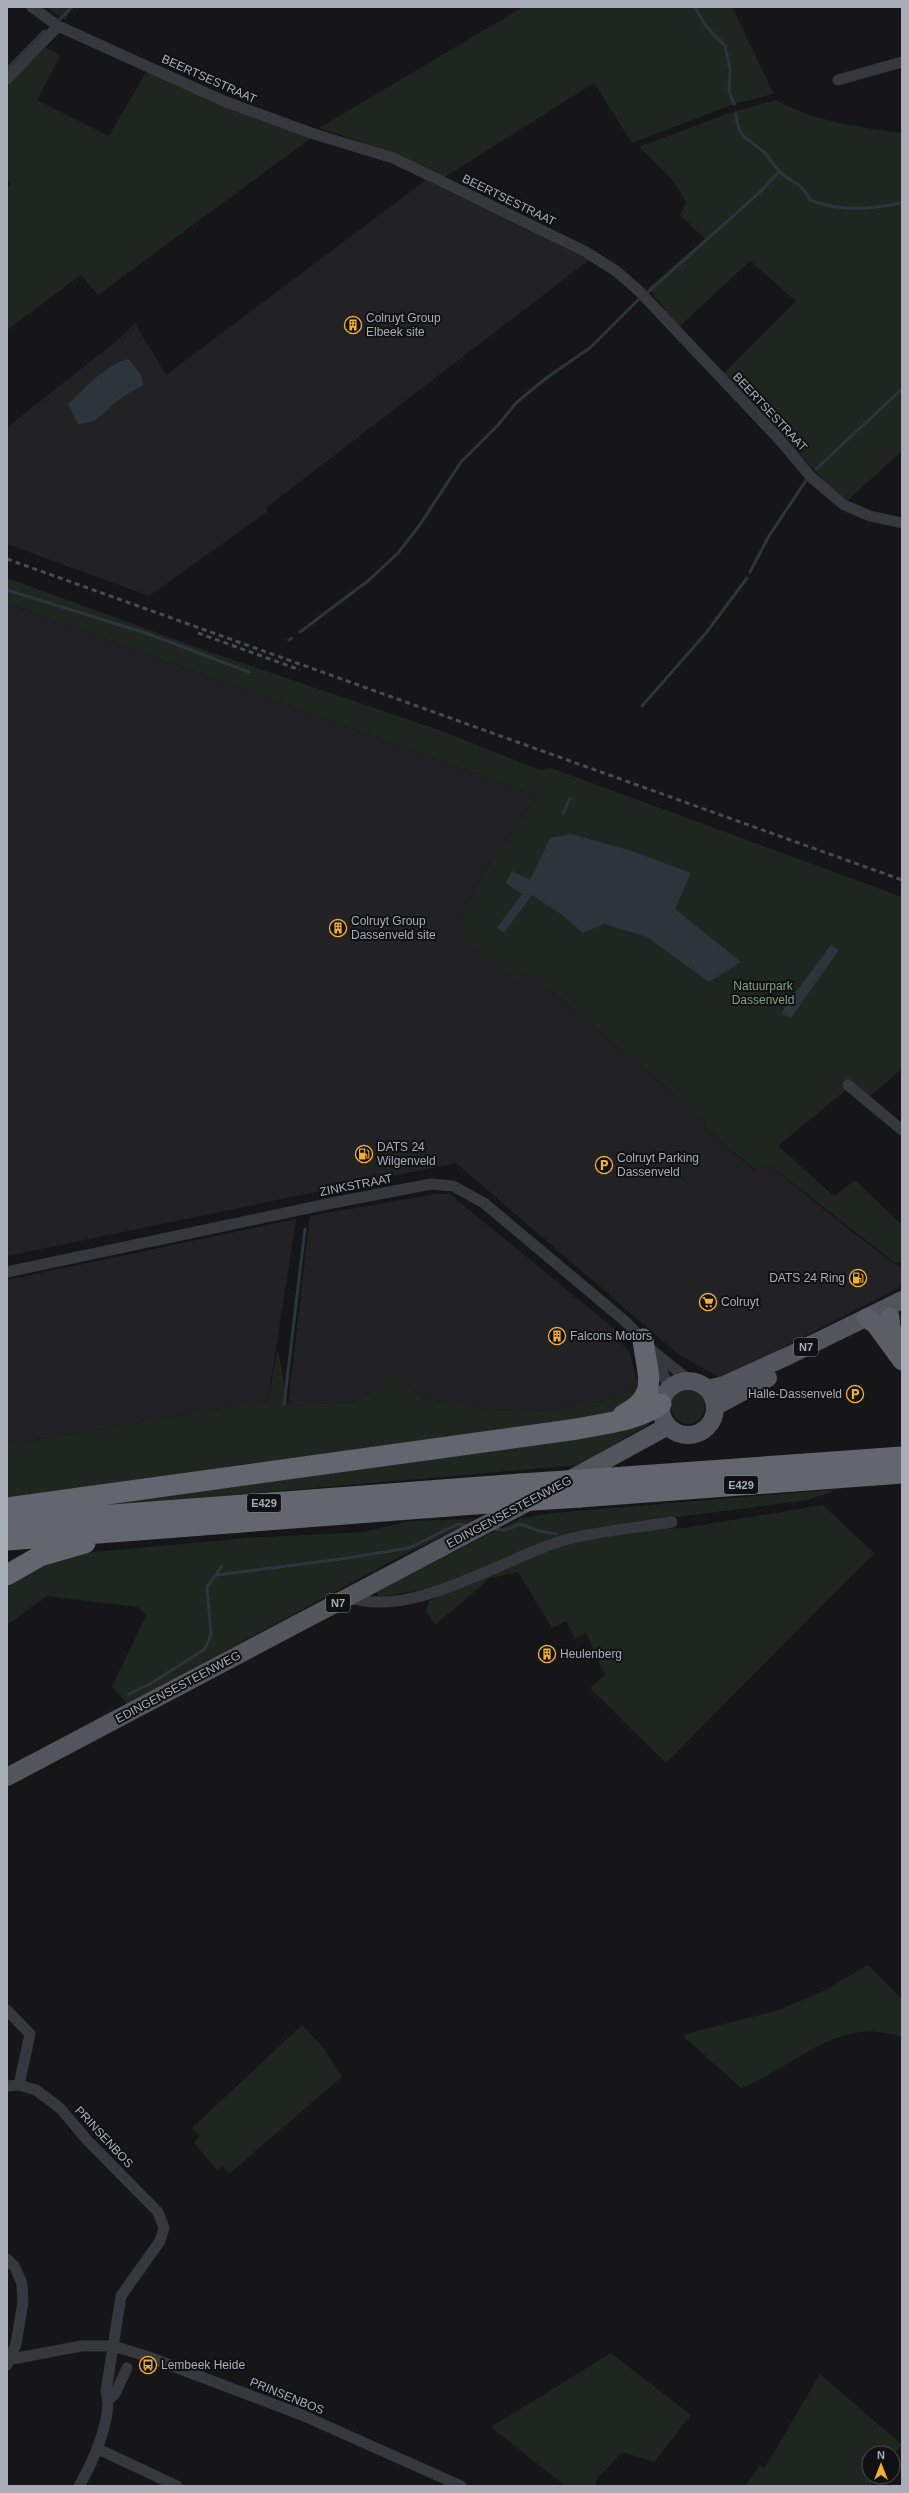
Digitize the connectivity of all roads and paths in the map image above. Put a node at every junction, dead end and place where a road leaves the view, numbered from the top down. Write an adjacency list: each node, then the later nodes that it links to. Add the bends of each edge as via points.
1 (32, 7): 2 (street, BEERTSESTRAAT)
2 (58, 26): 4 (street); 6 (street, BEERTSESTRAAT, via 226,102 314,134 393,158 586,252 616,271 639,291 812,477 844,506 870,516)
3 (902, 62): 5 (street)
4 (7, 79)
5 (838, 80)
6 (902, 523)
7 (848, 1086): 8 (street)
8 (902, 1130)
9 (7, 1272): 12 (street, ZINKSTRAAT, via 334,1202 431,1184 453,1186 484,1204)
10 (902, 1300): 11 (main road, N7)
11 (883, 1317): 13 (highway); 14 (highway); 16 (main road, N7, via 724,1385); 18 (main road, N7)
12 (649, 1346): 15 (street, ZINKSTRAAT); 17 (street, ZINKSTRAAT); 19 (highway, via 645,1356 651,1380 643,1401 634,1409)
13 (902, 1352)
14 (902, 1361)
15 (689, 1380): 16 (main road); 17 (main road, via 675,1384)
16 (708, 1388): 18 (main road)
17 (665, 1396): 19 (highway, via 649,1412 634,1418); 20 (main road, via 661,1412)
18 (716, 1406): 20 (main road, via 712,1422 699,1433 683,1434)
19 (608, 1422): 23 (highway, via 577,1429)
20 (668, 1426): 29 (main road, EDINGENSESTEENWEG / N7)
21 (902, 1457): 25 (highway, E429, bridge)
22 (902, 1473): 26 (highway, E429, bridge)
23 (7, 1508)
24 (672, 1522): 29 (street, via 585,1535 560,1542 434,1593 382,1603 358,1601)
25 (7, 1523)
26 (130, 1530): 27 (highway, E429); 28 (highway, via 40,1556)
27 (7, 1540)
28 (7, 1575)
29 (348, 1597): 30 (main road, EDINGENSESTEENWEG / N7)
30 (7, 1777)
31 (7, 2010): 32 (street, via 30,2034)
32 (19, 2085): 33 (street, PRINSENBOS); 36 (street, PRINSENBOS, via 41,2093 60,2108 87,2140 158,2212 164,2228 160,2241 121,2296)
33 (7, 2086)
34 (7, 2259): 35 (street, via 15,2267 22,2284 23,2302)
35 (16, 2344): 37 (street); 38 (street)
36 (113, 2346): 37 (street, via 81,2346); 40 (street, via 106,2391); 44 (street, PRINSENBOS, via 183,2369 302,2415)
37 (28, 2356): 38 (street)
38 (8, 2362)
39 (127, 2368): 40 (street, via 115,2394)
40 (109, 2399): 41 (street)
41 (98, 2448): 42 (street); 43 (street)
42 (79, 2486)
43 (177, 2486)
44 (461, 2486)

